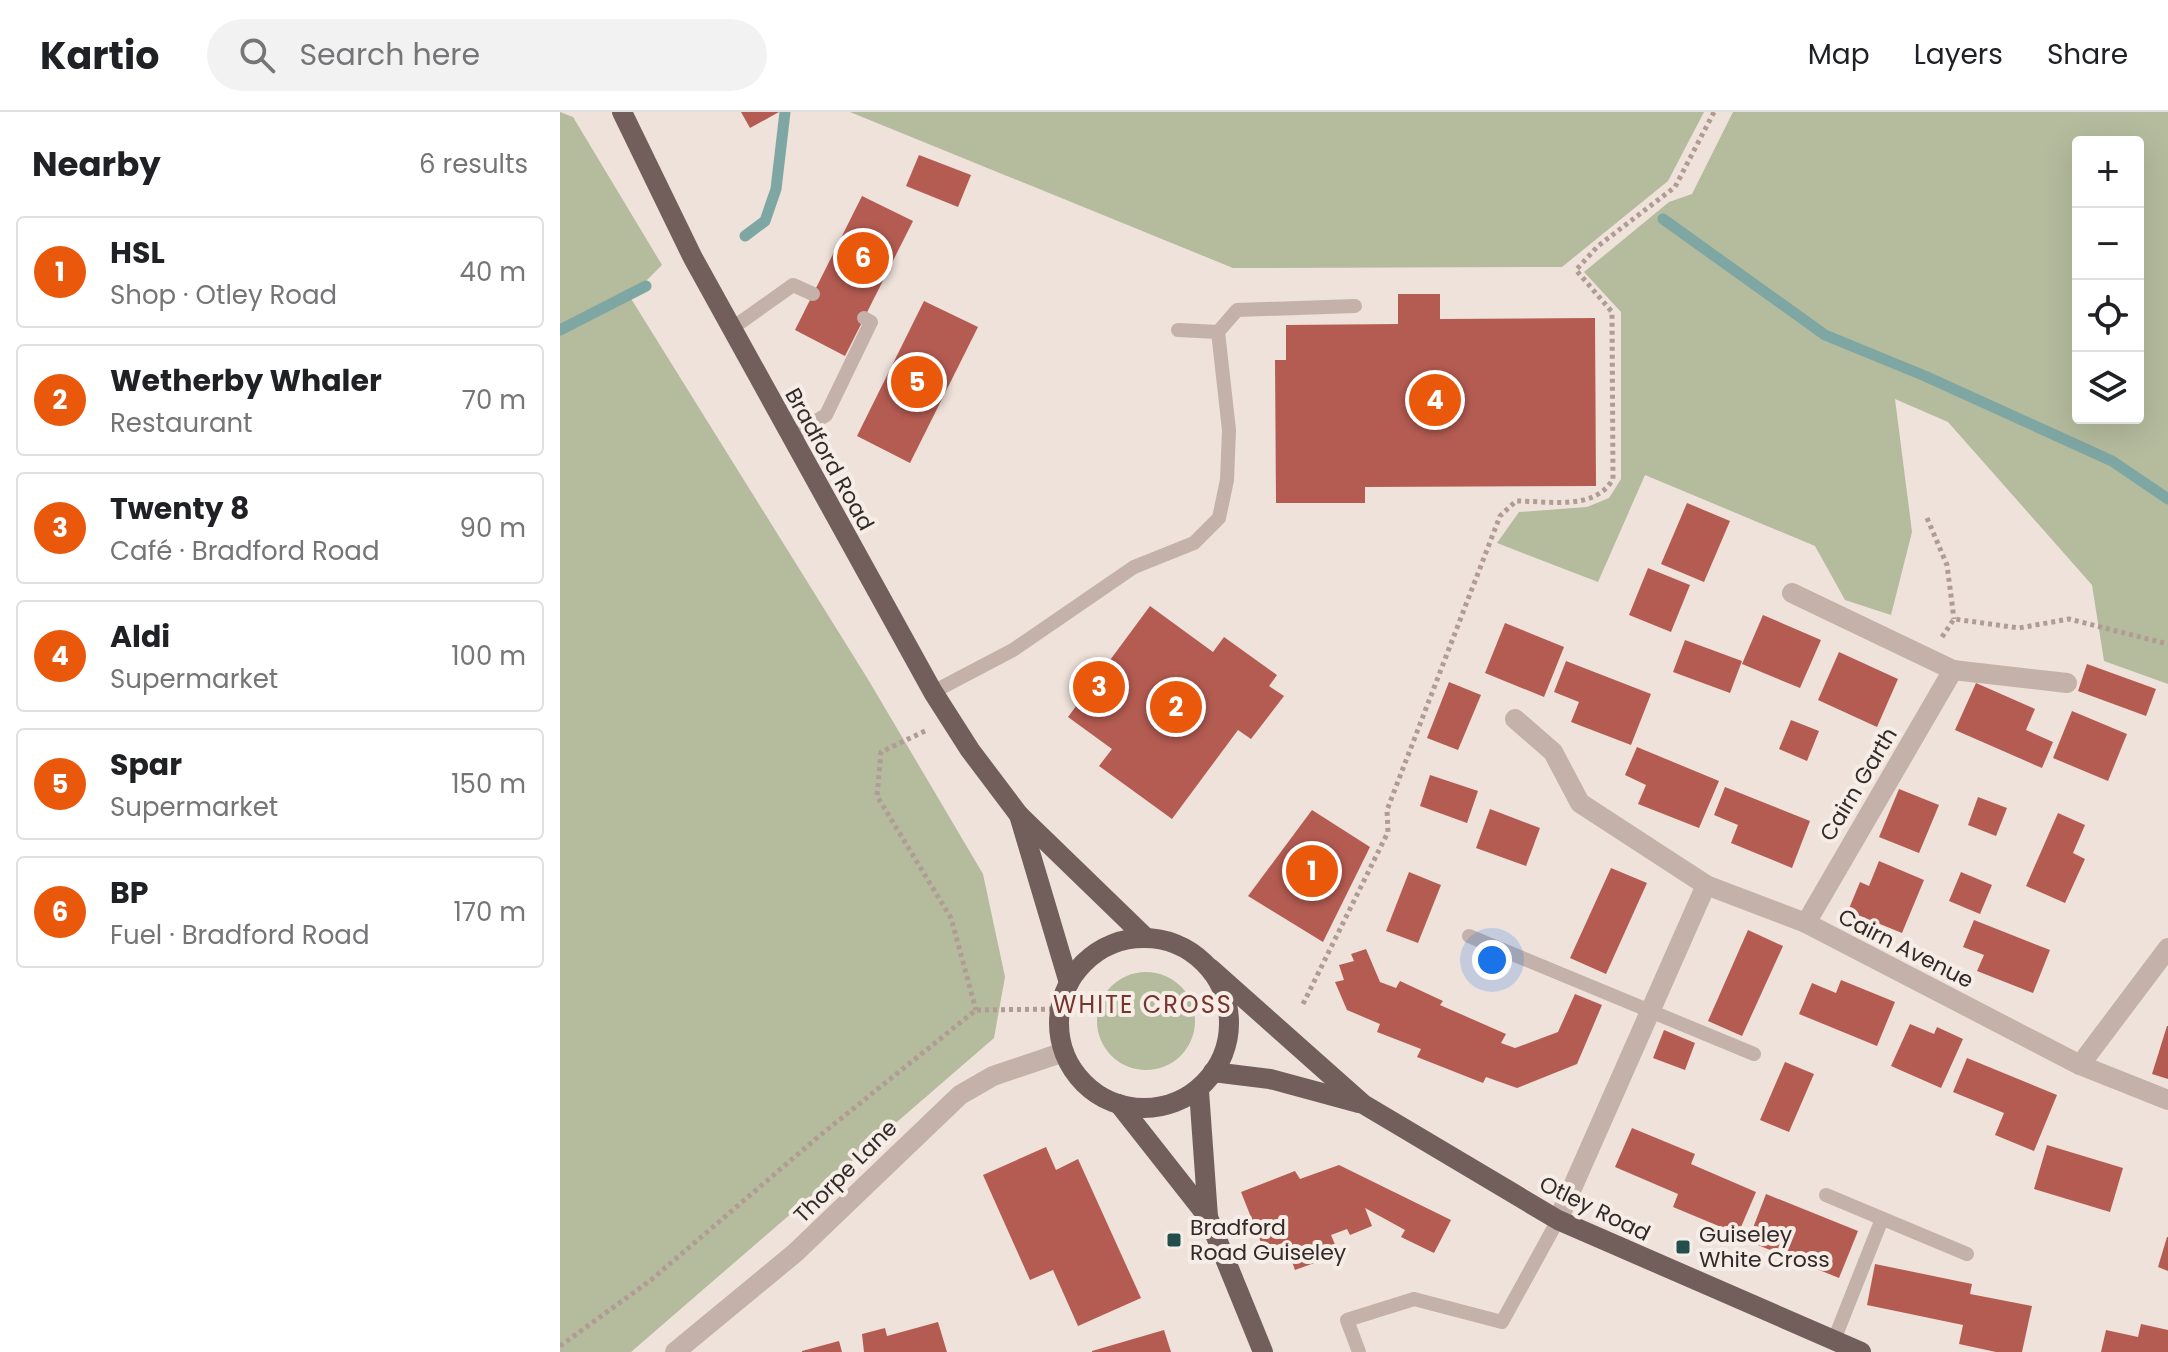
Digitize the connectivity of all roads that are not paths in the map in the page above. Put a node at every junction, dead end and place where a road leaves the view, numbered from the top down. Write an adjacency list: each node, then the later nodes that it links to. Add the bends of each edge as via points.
1 (622, 112): 5 (main road, Bradford Road)
2 (813, 294): 5 (lane, via 793,285)
3 (1355, 306): 7 (lane, via 1237,310)
4 (864, 318): 8 (lane, via 871,322 826,415)
5 (731, 329): 8 (main road, Bradford Road)
6 (1178, 330): 7 (lane)
7 (1218, 332): 12 (lane, via 1229,430 1219,518 1194,543 1134,567 1013,650)
8 (790, 437): 12 (main road, Bradford Road)
9 (1792, 593): 10 (street)
10 (1953, 670): 11 (street); 16 (street, Cairn Garth)
11 (2067, 683)
12 (933, 692): 14 (main road, Bradford Road)
13 (1515, 719): 15 (street, Cairn Avenue, via 1553,752 1580,803)
14 (1019, 815): 18 (main road, Bradford Road); 21 (main road, Bradford Road)
15 (1706, 885): 16 (street, Cairn Avenue); 22 (street)
16 (1806, 923): 25 (street, Cairn Avenue)
17 (1469, 936): 22 (lane)
18 (1146, 938): 20 (main road, via 1170,941); 21 (main road, via 1101,949)
19 (2168, 948): 25 (street)
20 (1210, 968): 26 (main road, via 1224,992 1229,1019 1225,1047); 30 (main road, Otley Road)
21 (1069, 983): 23 (main road, via 1060,1009)
22 (1652, 1011): 24 (lane); 34 (street)
23 (1064, 1052): 29 (main road, via 1096,1093); 37 (street, Thorpe Lane, via 993,1076 960,1095 795,1253)
24 (1754, 1054)
25 (2080, 1065): 28 (street, Cairn Avenue)
26 (1213, 1072): 27 (main road); 30 (main road, Otley Road, via 1270,1079)
27 (1199, 1091): 29 (main road, via 1171,1104); 32 (main road)
28 (2168, 1100)
29 (1119, 1104): 32 (main road)
30 (1363, 1104): 34 (main road, Otley Road)
31 (1826, 1195): 33 (lane)
32 (1208, 1217): 38 (main road)
33 (1882, 1219): 35 (lane); 36 (lane)
34 (1558, 1220): 36 (main road, Otley Road); 39 (lane, via 1502,1322 1414,1299 1347,1320)
35 (1967, 1254)
36 (1834, 1340): 40 (main road, Otley Road)
37 (675, 1352)
38 (1263, 1352)
39 (1359, 1352)
40 (1861, 1352)

